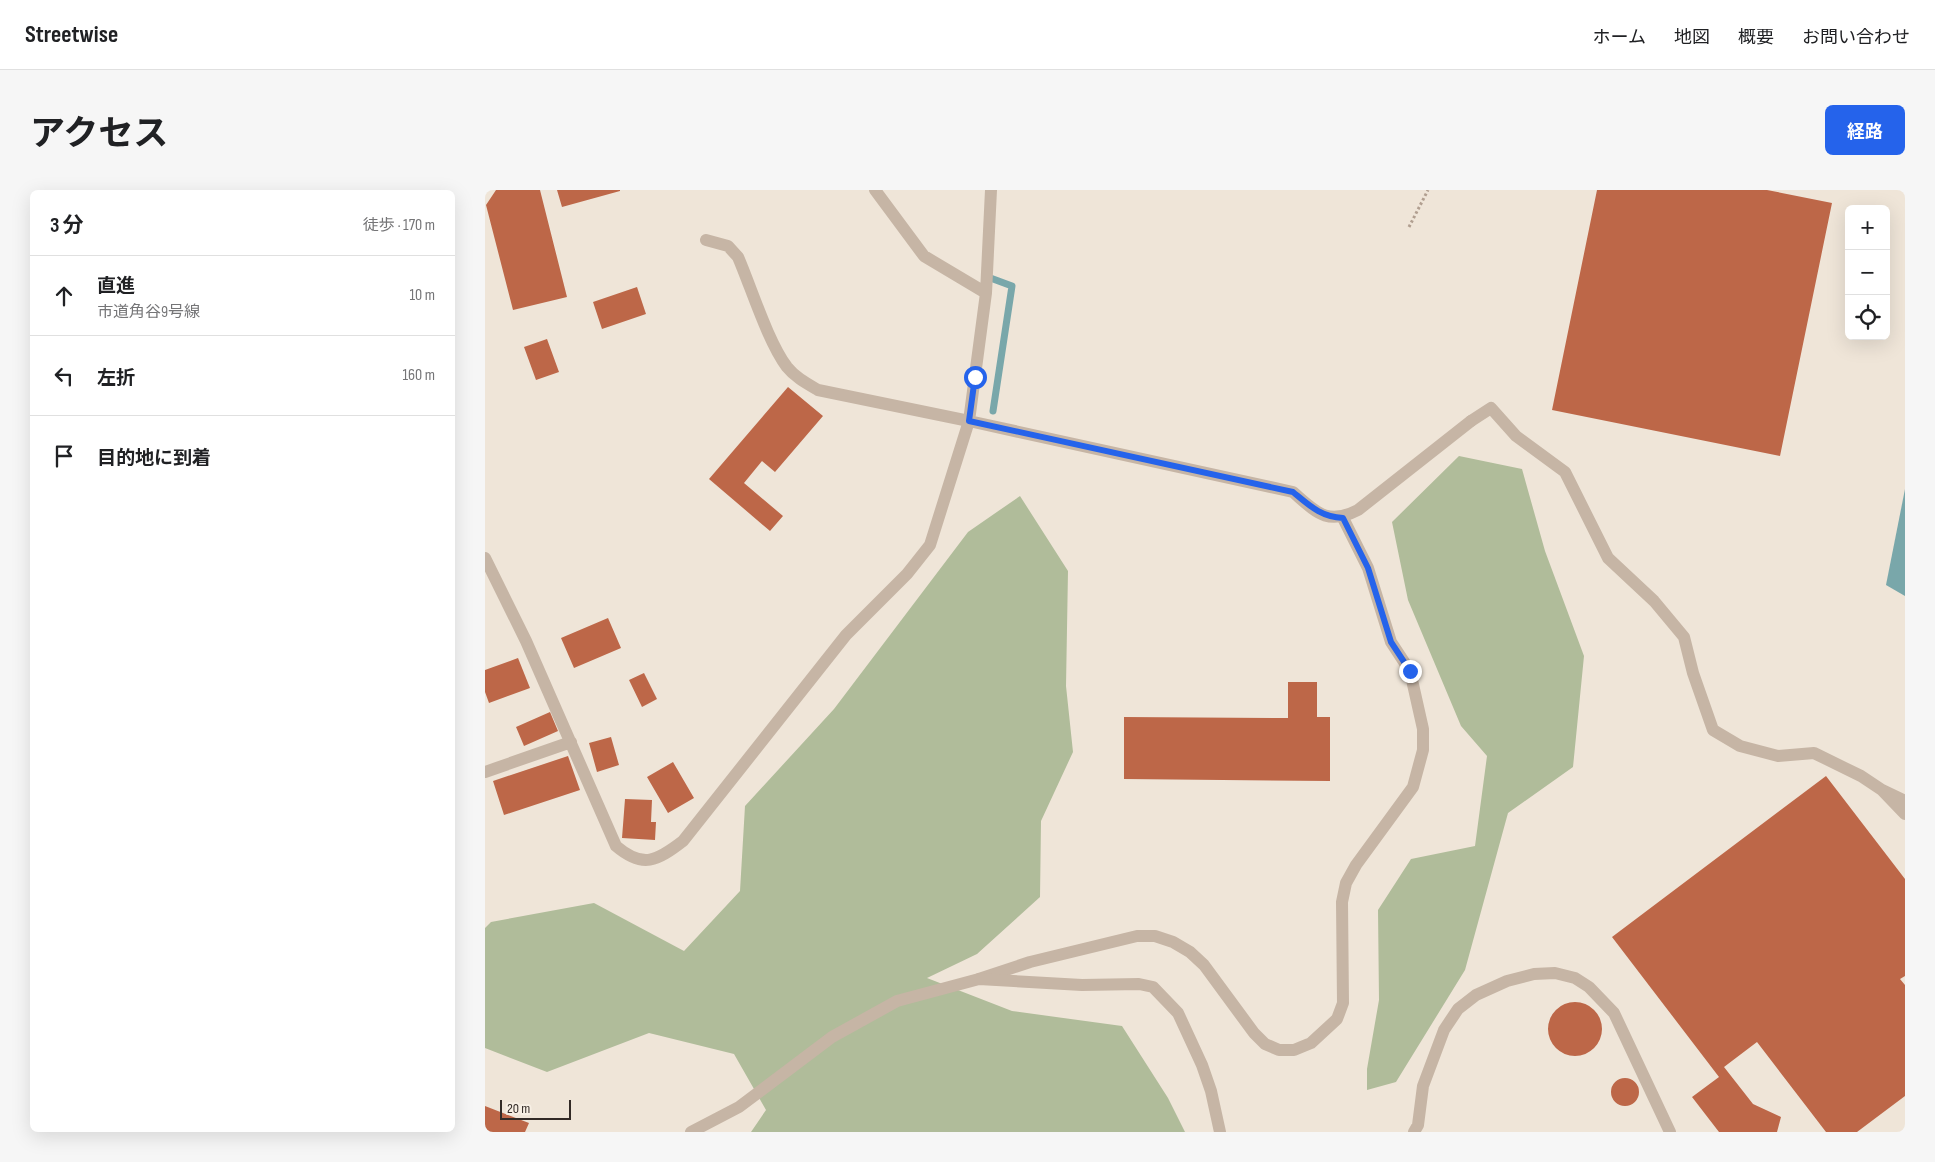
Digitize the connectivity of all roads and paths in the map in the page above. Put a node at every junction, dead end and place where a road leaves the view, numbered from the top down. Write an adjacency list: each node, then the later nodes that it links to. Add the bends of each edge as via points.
1 (875, 190): 6 (street, via 924,256)
2 (991, 190): 6 (street)
3 (1428, 190): 4 (path)
4 (1409, 227)
5 (706, 240): 7 (street, via 728,246 738,257 776,349 799,379 817,390)
6 (986, 293): 7 (street)
7 (969, 421): 8 (street, via 1293,492 1316,512 1330,518); 10 (street, via 930,545 907,574 846,635 683,841 664,856 645,861 630,858 616,846)
8 (1343, 518): 12 (street, via 1358,510 1491,408 1516,436 1565,472 1608,558 1654,601 1684,637 1713,730 1740,746 1778,756 1814,753); 15 (street, via 1368,568 1391,642 1410,671 1423,729 1423,750 1413,787 1355,865 1346,883 1342,902 1343,1003 1337,1019 1311,1043 1294,1050 1279,1050 1265,1044 1204,965 1190,952 1155,936 1137,936 1030,962)
9 (485, 558): 10 (street)
10 (571, 742): 11 (street)
11 (485, 772)
12 (1882, 790): 13 (street); 14 (street)
13 (1905, 801)
14 (1905, 814)
15 (979, 979): 16 (street, via 897,1001 832,1037 739,1107); 17 (street, via 1082,985 1139,984 1153,988 1170,1003 1182,1022 1211,1091)
16 (691, 1132)
17 (1220, 1132)
18 (1414, 1132): 19 (street, via 1418,1125 1423,1086 1444,1030 1458,1009 1476,994 1507,981 1533,974 1555,973 1575,978 1589,987 1614,1013)
19 (1670, 1132)

